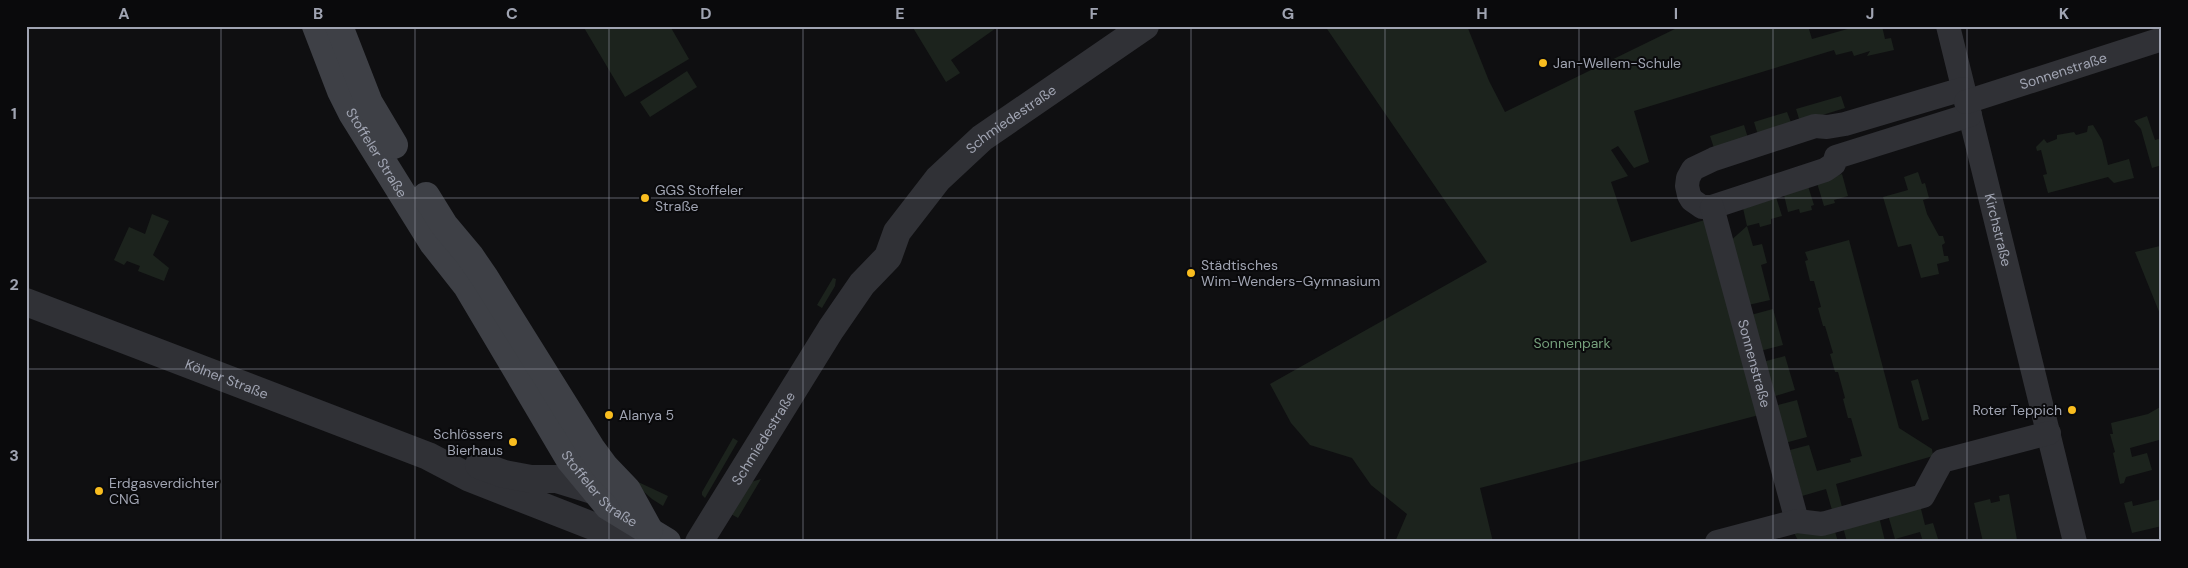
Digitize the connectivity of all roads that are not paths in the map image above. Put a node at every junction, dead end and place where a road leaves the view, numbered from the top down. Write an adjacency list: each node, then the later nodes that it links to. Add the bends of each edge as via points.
1 (316, 26): 13 (main road, Stoffeler Straße, via 352,113 433,243 467,286)
2 (338, 26): 15 (main road, Stoffeler Straße, via 382,126 444,225 485,278 591,448 627,490)
3 (1145, 26): 16 (street, Schmiedestraße, via 972,146 938,179 897,232 873,248 862,284)
4 (1948, 26): 6 (street, Kirchstraße)
5 (2162, 39): 6 (street, Sonnenstraße)
6 (1966, 102): 7 (street, Sonnenstraße); 8 (street, Sonnenstraße); 11 (street, Kirchstraße)
7 (1827, 127): 8 (street); 9 (street, Sonnenstraße, via 1807,128 1693,169 1686,186 1692,200 1702,207)
8 (1836, 157): 9 (street, Sonnenstraße, via 1834,164 1826,170)
9 (1712, 207): 14 (street, Sonnenstraße)
10 (26, 302): 12 (street, Kölner Straße)
11 (2048, 433): 14 (street, via 1942,461 1923,496 1822,524); 18 (street, Kirchstraße)
12 (428, 456): 13 (street, Kölner Straße, via 477,464 531,480); 15 (street, Kölner Straße, via 478,482 608,532)
13 (564, 470): 15 (main road, Stoffeler Straße, via 595,490 608,506)
14 (1797, 521): 17 (street)
15 (659, 537)
16 (700, 542)
17 (1717, 542)
18 (2075, 542)

